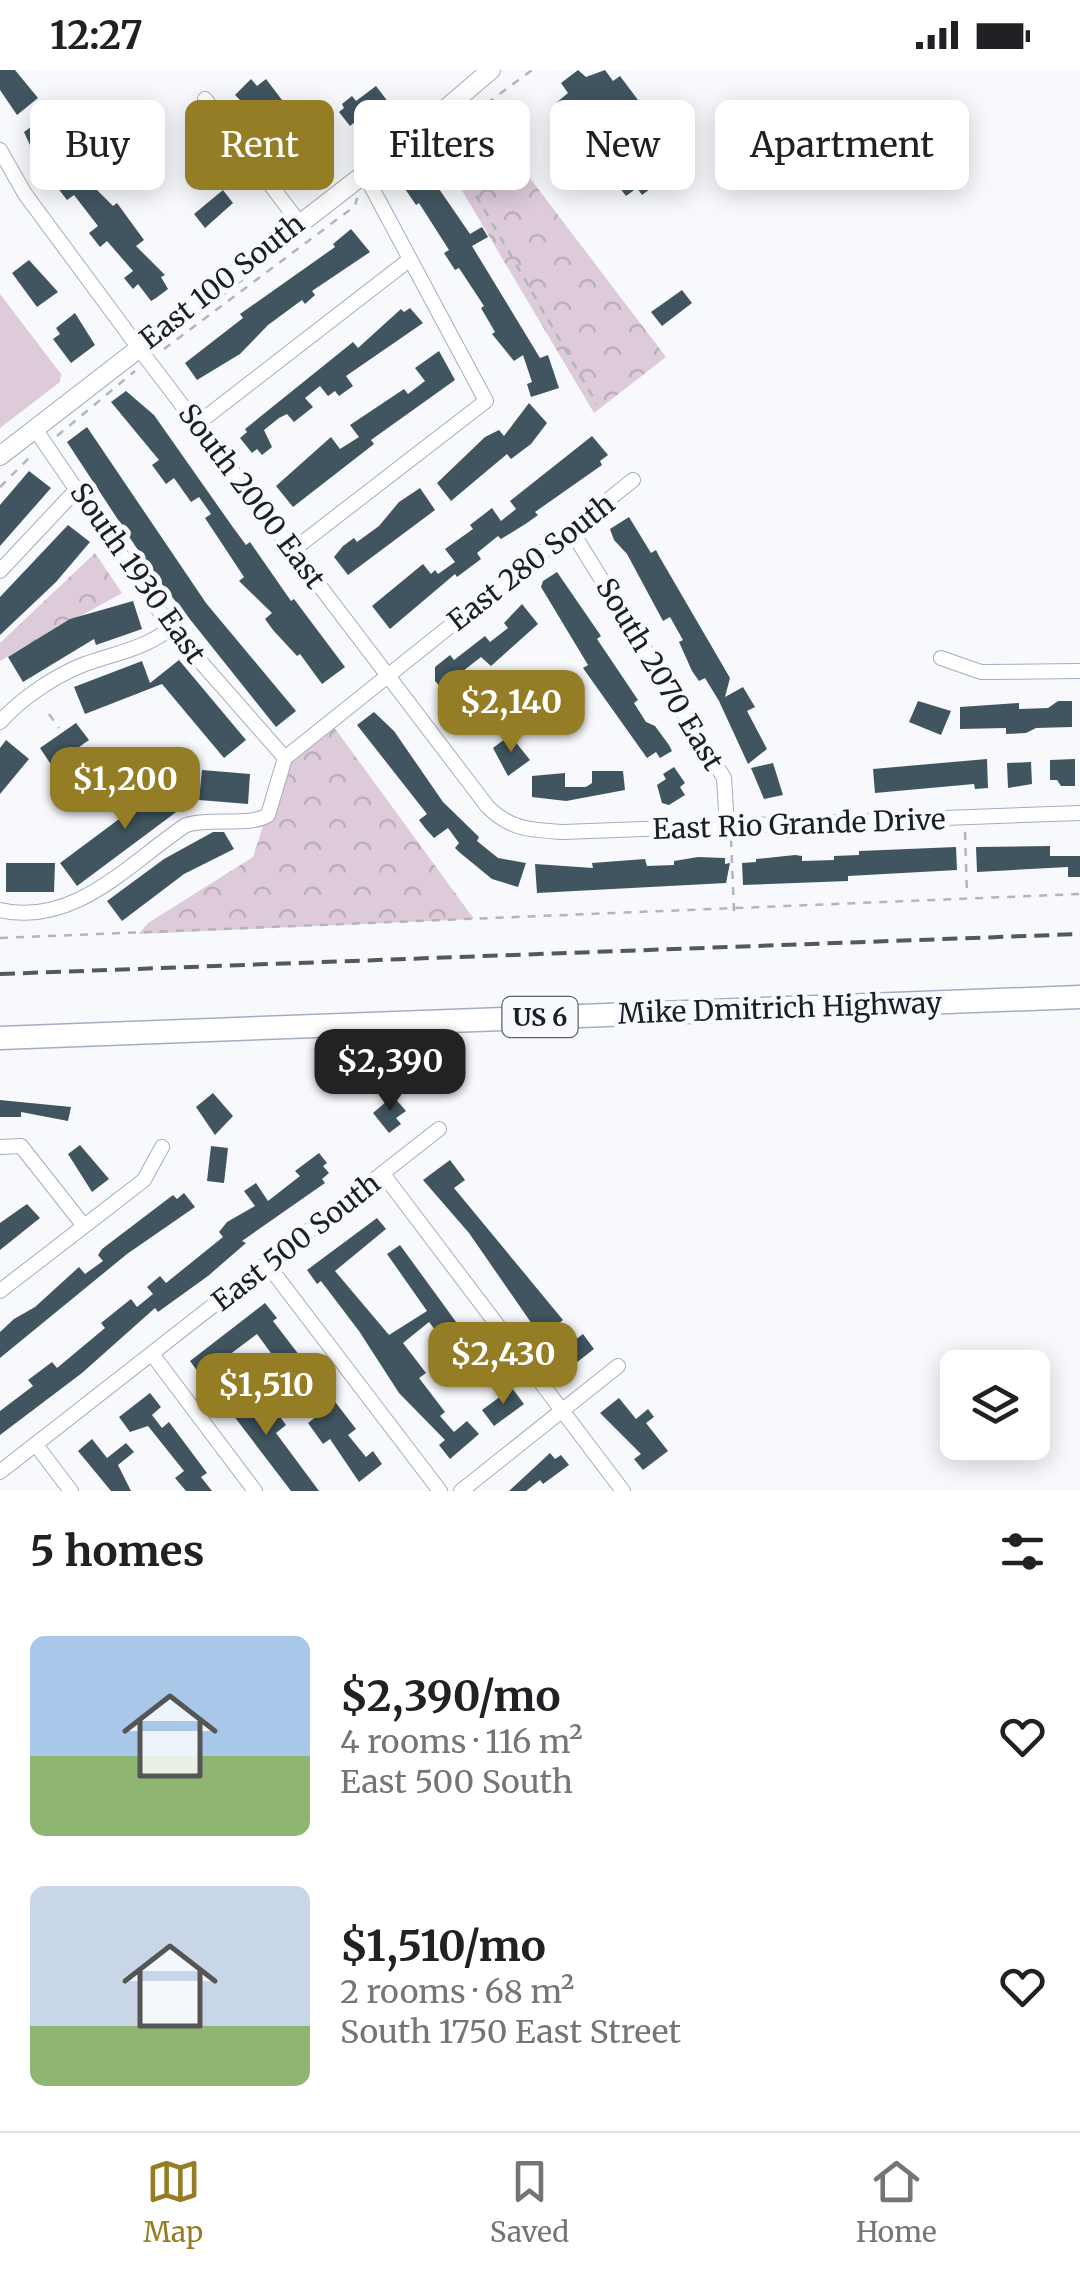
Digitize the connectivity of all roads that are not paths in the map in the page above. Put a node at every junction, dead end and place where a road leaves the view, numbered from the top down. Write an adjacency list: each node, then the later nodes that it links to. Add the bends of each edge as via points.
1 (491, 70): 3 (street, East 100 South)
2 (205, 99): 7 (street)
3 (454, 100)
4 (0, 150): 9 (street, South 2000 East)
5 (354, 180): 7 (street, East 100 South)
6 (373, 190): 8 (street)
7 (298, 221): 9 (street, East 100 South)
8 (409, 260): 10 (street); 16 (street, via 486,401)
9 (138, 345): 10 (street, South 2000 East); 11 (street, East 100 South)
10 (197, 424): 16 (street, South 2000 East)
11 (34, 429): 12 (street, East 100 South); 14 (street, South 1930 East)
12 (0, 456)
13 (633, 480): 15 (street, East 280 South)
14 (78, 488): 17 (street); 18 (street, South 1930 East)
15 (571, 530): 21 (street, East 280 South); 26 (street, South 2070 East, via 724,778)
16 (293, 550): 21 (street, South 2000 East)
17 (0, 572)
18 (171, 628): 22 (street, via 134,650 82,665); 23 (street, South 1930 East)
19 (941, 658): 20 (street, via 980,672)
20 (1080, 670)
21 (388, 674): 23 (street, East 280 South); 25 (street, South 2000 East, via 487,806)
22 (0, 722)
23 (285, 758): 27 (street, via 268,815 260,820 205,819 186,826 67,908)
24 (1080, 813): 26 (street, East Rio Grande Drive)
25 (519, 829): 26 (street, East Rio Grande Drive)
26 (729, 832)
27 (0, 910)
28 (1080, 997): 29 (highway, Mike Dmitrich Highway / US 6)
29 (0, 1038)
30 (439, 1129): 33 (street, East 500 South)
31 (0, 1147): 34 (street, via 21,1146)
32 (162, 1147): 34 (street, via 144,1180)
33 (383, 1174): 35 (street, East 500 South); 39 (street)
34 (84, 1226): 36 (street)
35 (267, 1264): 37 (street, East 500 South); 44 (street)
36 (0, 1292)
37 (152, 1354): 40 (street, East 500 South); 43 (street)
38 (618, 1366): 39 (street)
39 (561, 1409): 45 (street); 46 (street)
40 (36, 1445): 41 (street, East 500 South); 42 (street)
41 (0, 1472)
42 (72, 1491)
43 (255, 1491)
44 (440, 1491)
45 (461, 1491)
46 (623, 1491)

